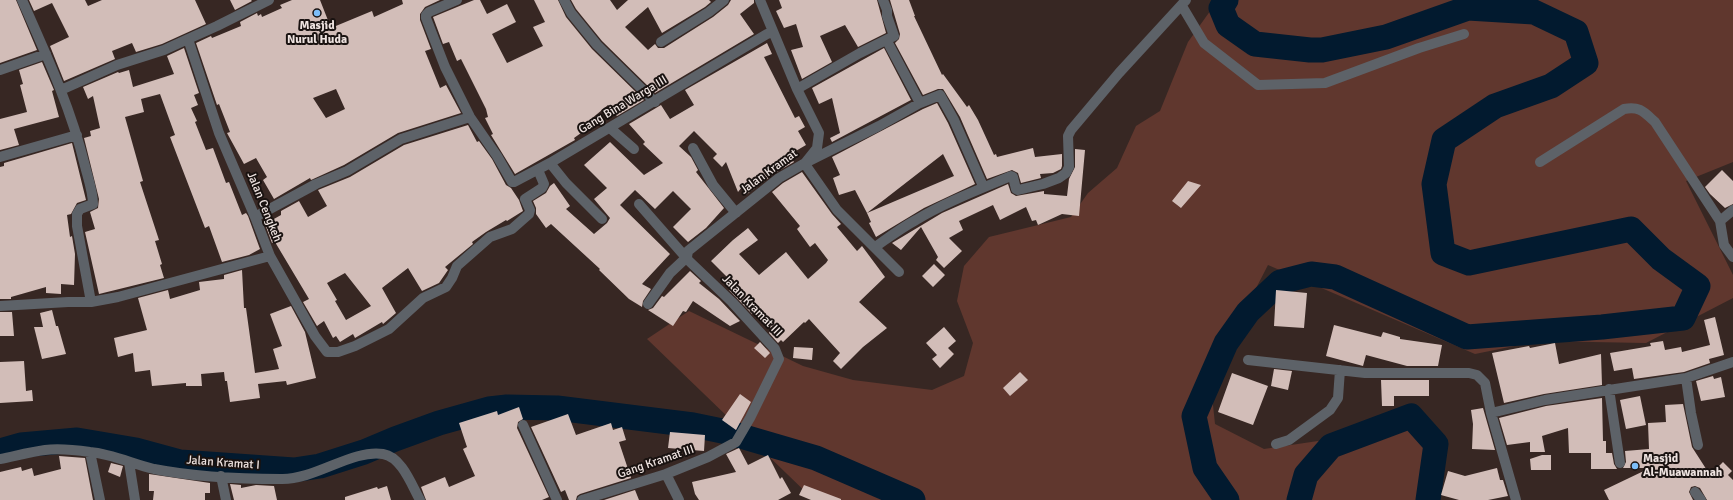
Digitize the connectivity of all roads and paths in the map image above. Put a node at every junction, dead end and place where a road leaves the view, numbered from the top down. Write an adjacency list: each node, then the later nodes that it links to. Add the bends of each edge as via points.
1 (22, 0): 14 (street)
2 (269, 0): 11 (street)
3 (457, 0): 20 (street, via 429,12 426,18 445,67)
4 (564, 0): 18 (street, via 571,13 597,45)
5 (724, 0): 13 (street)
6 (760, 0): 9 (street, Jalan Kramat)
7 (883, 0): 12 (street, via 894,34)
8 (1184, 3): 10 (street, via 1204,43 1258,85 1325,83); 30 (street, via 1070,130 1069,167 1063,176 1018,190 1012,176)
9 (773, 32): 16 (street, Jalan Kramat); 18 (street, Gang Bina Warga III)
10 (1464, 34)
11 (188, 39): 17 (street, via 164,50 117,65); 34 (street, Jalan Cengkeh, via 219,133)
12 (887, 41): 16 (street, via 860,53); 19 (street)
13 (661, 42)
14 (46, 54): 15 (street); 17 (street)
15 (0, 70)
16 (797, 89): 27 (street, Jalan Kramat, via 819,133 817,148)
17 (62, 90): 22 (street)
18 (655, 102): 21 (street, Gang Bina Warga III)
19 (920, 103): 27 (street); 30 (street, via 941,96)
20 (470, 117): 29 (street, Gang Bina Warga III, via 512,182); 34 (street, via 402,139 347,171 316,184)
21 (610, 128): 23 (street); 28 (street, Gang Bina Warga III)
22 (77, 135): 25 (street); 42 (street, via 94,203 80,209 76,216)
23 (634, 148)
24 (693, 148): 33 (street, via 712,185)
25 (0, 157)
26 (1540, 162): 36 (street, via 1624,109 1633,107 1641,110 1655,122)
27 (805, 163): 33 (street, Jalan Kramat, via 779,178); 37 (street, via 837,210)
28 (550, 164): 29 (street, Gang Bina Warga III); 35 (street)
29 (538, 170): 38 (street, via 544,184 525,199 529,214 512,229 490,237 457,266 446,287 423,298 389,329 338,352 328,352 324,349)
30 (983, 186): 37 (street, via 914,220)
31 (639, 204): 39 (street, Jalan Kramat III)
32 (1733, 210): 36 (street)
33 (736, 213): 39 (street, Jalan Kramat, via 688,252)
34 (255, 218): 38 (street, Jalan Cengkeh)
35 (602, 219)
36 (1720, 221): 40 (street, via 1724,245)
37 (874, 247): 41 (street)
38 (270, 256): 42 (street, Jalan Cengkeh, via 149,290)
39 (687, 257): 43 (street, Jalan Kramat, via 670,273); 52 (street, Jalan Kramat III, via 732,302 778,354 779,359)
40 (1733, 257)
41 (899, 272)
42 (91, 302): 44 (street, Jalan Cengkeh)
43 (648, 304)
44 (0, 306)
45 (1248, 360): 47 (street)
46 (1733, 362): 48 (street)
47 (1340, 370): 50 (street, via 1365,373 1477,375 1485,383); 53 (street, via 1338,398 1330,410 1289,440)
48 (1686, 378): 49 (street); 54 (street)
49 (1609, 389): 50 (street); 58 (street)
50 (1491, 413): 69 (street)
51 (523, 425): 66 (street)
52 (736, 442): 59 (street, Gang Kramat III, via 708,457)
53 (1276, 444)
54 (1698, 445)
55 (90, 452): 56 (street, Jalan Kramat I, via 46,450); 57 (street, Jalan Kramat I, via 118,457); 62 (street)
56 (0, 459)
57 (129, 462): 60 (street, Jalan Kramat I, via 192,475); 63 (street)
58 (1620, 463)
59 (666, 474): 67 (street, Gang Kramat III); 68 (street)
60 (221, 476): 64 (street); 65 (street, Jalan Kramat I, via 283,480 307,476 371,454 384,454 400,466)
61 (1695, 492): 70 (street)
62 (100, 500)
63 (135, 500)
64 (226, 500)
65 (420, 500)
66 (557, 500)
67 (582, 500)
68 (679, 500)
69 (1516, 500)
70 (1701, 500)

